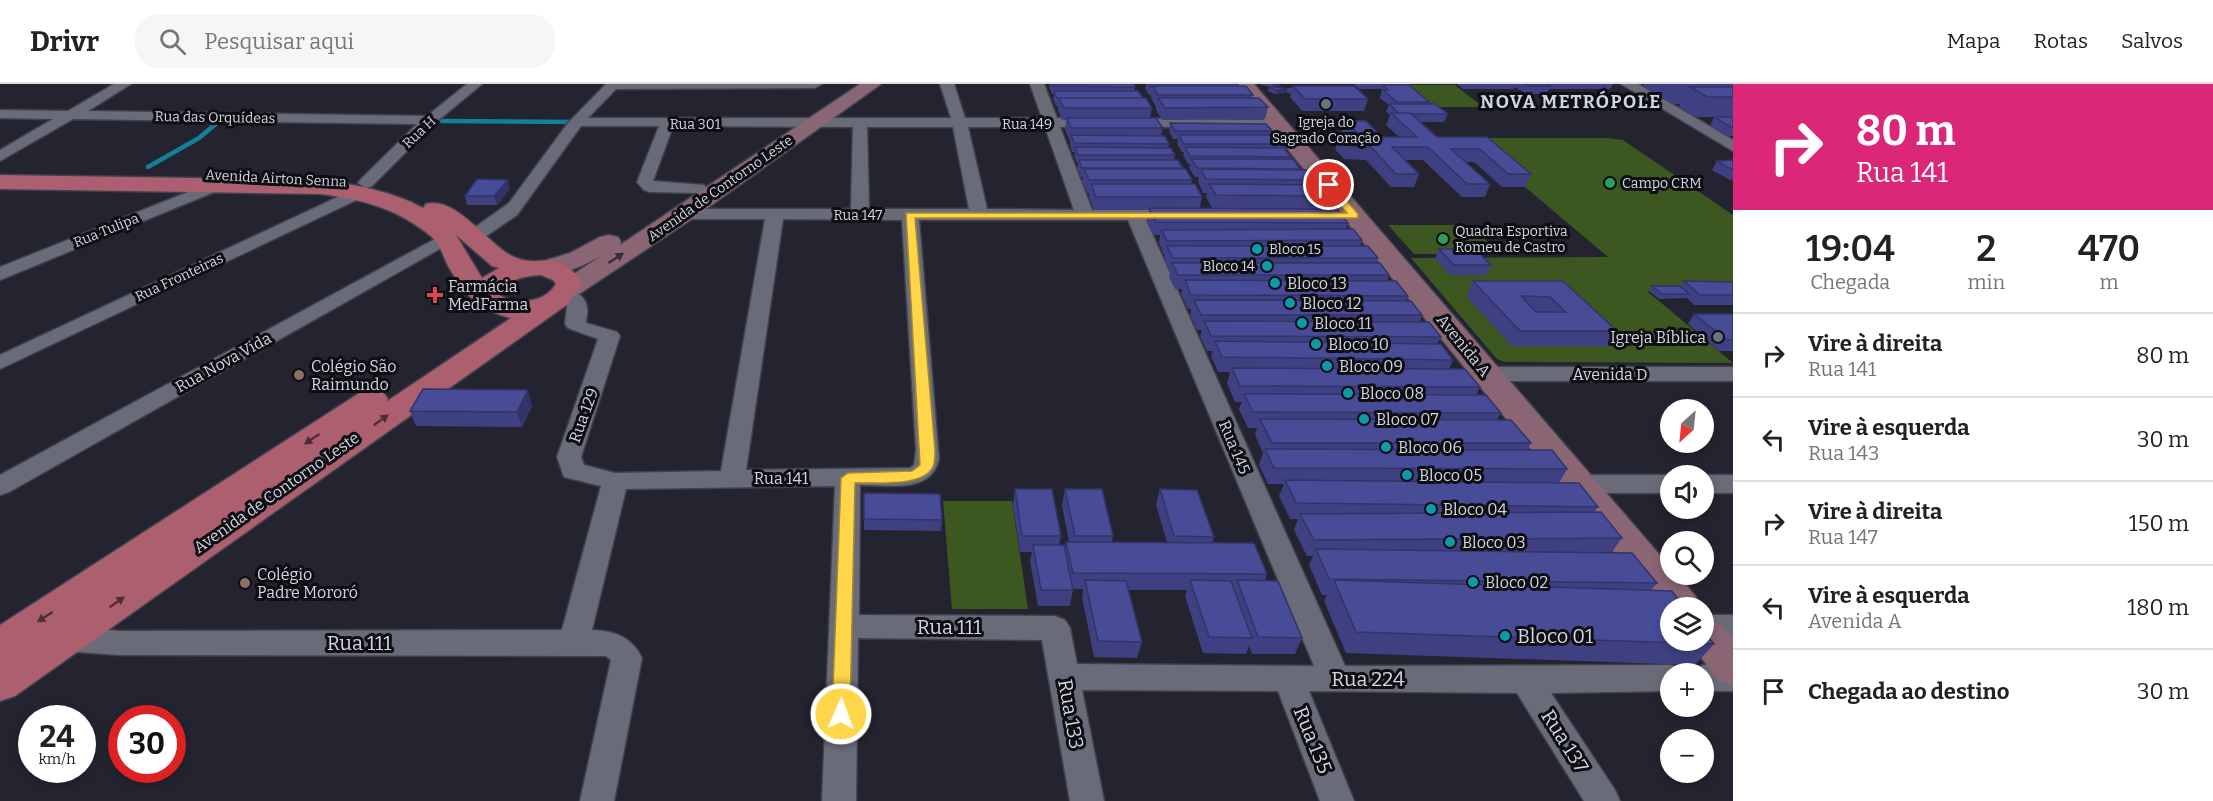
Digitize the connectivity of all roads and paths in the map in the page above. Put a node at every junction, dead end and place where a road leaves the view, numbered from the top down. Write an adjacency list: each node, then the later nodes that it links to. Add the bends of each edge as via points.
1 (124, 84): 13 (street)
2 (475, 84): 14 (street, Rua H)
3 (815, 84): 10 (street)
4 (849, 84): 21 (street, Avenida de Contorno Leste)
5 (872, 84): 21 (street, Avenida de Contorno Leste)
6 (947, 84): 23 (street)
7 (1037, 84): 24 (street)
8 (1244, 84): 19 (street, Avenida A)
9 (1628, 84): 16 (street)
10 (614, 85): 15 (street, via 598,96)
11 (1143, 104): 18 (street)
12 (0, 114): 13 (street, Rua das Orquídeas)
13 (71, 115): 14 (street, Rua das Orquídeas); 27 (street)
14 (430, 120): 31 (street, Rua H)
15 (578, 122): 20 (street, Rua 301); 41 (street, via 514,209)
16 (1692, 122): 17 (street); 26 (street)
17 (1723, 122)
18 (1154, 123): 19 (street, Rua 149); 24 (street, Rua 149); 25 (street)
19 (1277, 123): 48 (street, Avenida A, via 1343,216)
20 (667, 124): 21 (street, Rua 301); 32 (street, via 645,182 650,187)
21 (802, 124): 22 (street, Rua 149); 32 (street, Avenida de Contorno Leste); 33 (street, Avenida de Contorno Leste)
22 (860, 124): 23 (street, Rua 149); 36 (street)
23 (960, 124): 24 (street, Rua 149); 35 (street)
24 (1051, 124): 38 (street)
25 (1166, 143)
26 (1733, 146)
27 (0, 156)
28 (0, 172): 31 (main road, Avenida Airton Senna, via 291,176)
29 (0, 183): 30 (main road, Avenida Airton Senna)
30 (213, 187): 31 (main road, Avenida Airton Senna); 44 (street, Rua Tulipa)
31 (362, 188): 41 (main road, Avenida Airton Senna, via 407,194); 42 (main road, Avenida Airton Senna, via 414,214); 47 (street, Rua Fronteiras)
32 (698, 188): 43 (street, Avenida de Contorno Leste, via 579,258)
33 (684, 214): 34 (street, Rua 147); 45 (street, Avenida de Contorno Leste, one-way to 33)
34 (775, 214): 36 (street, Rua 147); 50 (street)
35 (979, 214): 37 (street, Rua 147); 38 (street, Rua 147)
36 (860, 215): 37 (street, Rua 147)
37 (910, 215): 51 (street, Rua 141, via 927,465 914,476)
38 (1085, 215): 39 (street, Rua 147)
39 (1135, 215): 40 (street, Rua 147); 73 (street, Rua 145)
40 (1197, 215)
41 (473, 237): 43 (main road, Avenida Airton Senna, via 501,261)
42 (446, 238): 46 (main road, Avenida Airton Senna); 57 (street, Rua Nova Vida)
43 (537, 268): 45 (main road, Avenida Airton Senna, via 554,269 565,275 569,284); 46 (main road, via 514,271 492,282)
44 (0, 274)
45 (561, 295): 46 (main road, via 520,310 507,309); 52 (street, Rua 129, via 579,306 575,324 610,336 568,457 570,467 580,474); 63 (main road, Avenida de Contorno Leste, one-way to 45)
46 (485, 298): 66 (main road, Avenida de Contorno Leste, one-way to 66, via 477,326 458,340)
47 (0, 363)
48 (1487, 374): 49 (street, Avenida D); 53 (street, Avenida A)
49 (1733, 374)
50 (732, 478): 51 (street, Rua 141); 52 (street, Rua 141)
51 (848, 478): 59 (street)
52 (615, 481): 64 (street)
53 (1579, 484): 54 (street); 58 (street, Avenida A)
54 (1660, 484)
55 (1714, 484): 56 (street)
56 (1733, 484)
57 (0, 486)
58 (1673, 597)
59 (843, 626): 62 (street, Rua 111); 77 (street)
60 (1714, 627): 61 (street)
61 (1733, 627)
62 (1055, 628): 68 (street, Rua 133)
63 (64, 639): 64 (street, Rua 111, via 120,643); 75 (main road, Avenida de Contorno Leste)
64 (574, 642): 76 (street, Rua 111, via 613,644 627,658)
65 (1714, 645): 67 (street)
66 (0, 646)
67 (1733, 668)
68 (1064, 677): 69 (street, Rua 224); 78 (street, Rua 133)
69 (1288, 678): 73 (street, Rua 224); 79 (street, Rua 135)
70 (1660, 678): 74 (street, Rua 224)
71 (1714, 678): 72 (street)
72 (1733, 678)
73 (1335, 679): 74 (street, Rua 224)
74 (1527, 680): 80 (street, Rua 137)
75 (0, 683)
76 (597, 801)
77 (839, 801)
78 (1087, 801)
79 (1337, 801)
80 (1603, 801)

